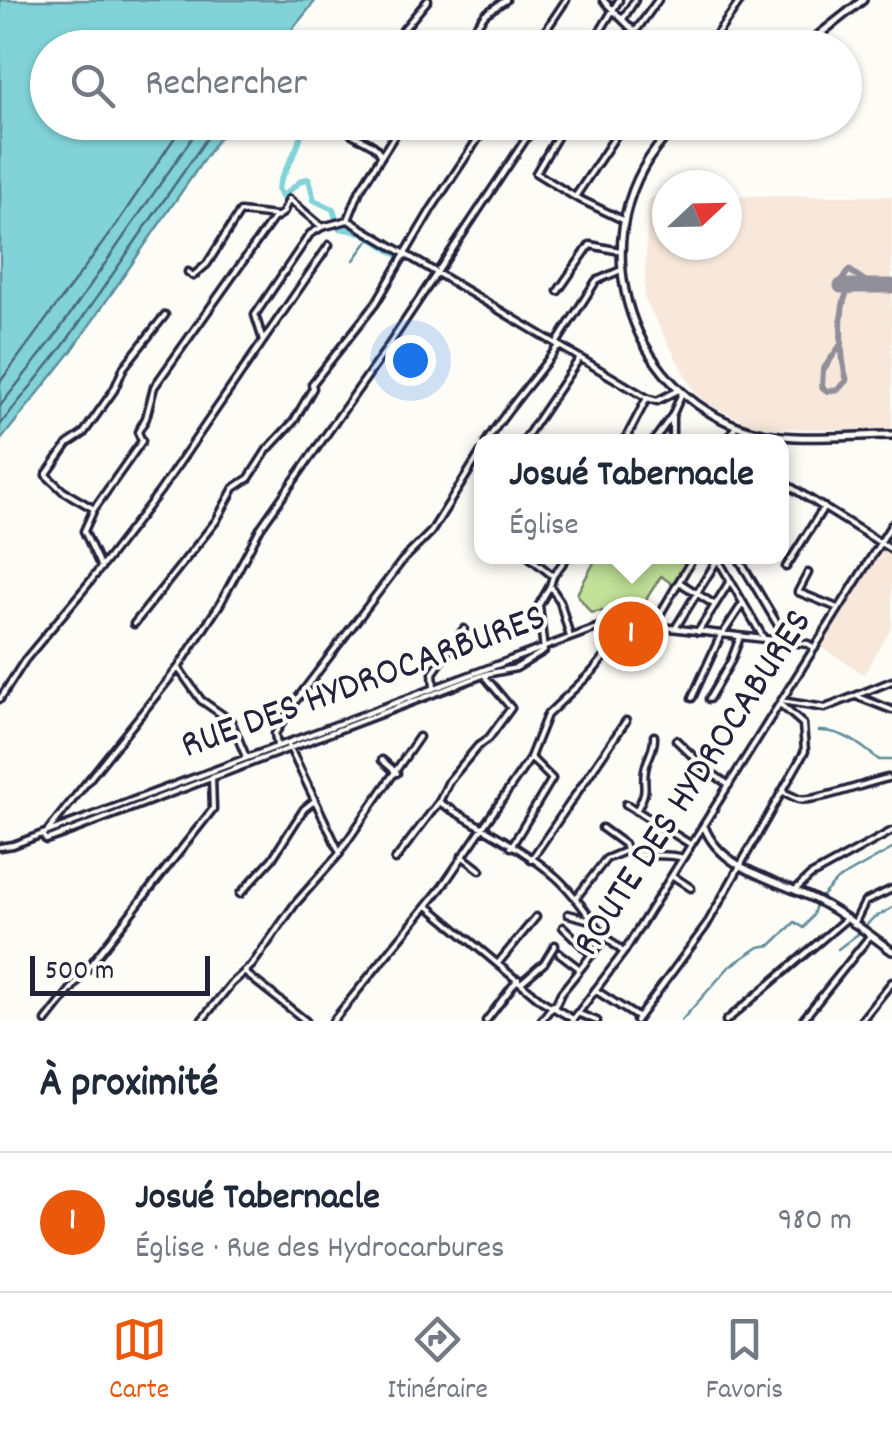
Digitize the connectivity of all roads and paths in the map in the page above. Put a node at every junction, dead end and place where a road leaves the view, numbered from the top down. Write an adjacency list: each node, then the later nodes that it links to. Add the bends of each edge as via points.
1 (428, 0): 12 (street)
2 (506, 0): 13 (street)
3 (566, 0): 14 (street)
4 (603, 0): 10 (street)
5 (620, 0): 10 (street)
6 (636, 0): 11 (street)
7 (658, 0): 17 (street)
8 (741, 0): 18 (street)
9 (863, 0): 19 (street)
10 (614, 10): 11 (street); 15 (street)
11 (623, 19): 16 (street)
12 (402, 30)
13 (473, 30)
14 (546, 30)
15 (601, 30)
16 (633, 30)
17 (636, 30)
18 (720, 30)
19 (825, 30)
20 (363, 140): 27 (street)
21 (391, 140): 27 (street)
22 (477, 140): 35 (street)
23 (525, 140): 38 (street)
24 (555, 140): 28 (street, via 536,173)
25 (613, 140): 28 (street)
26 (666, 140): 31 (street, via 644,166)
27 (381, 156): 30 (street)
28 (575, 197): 31 (street)
29 (278, 217): 32 (street, via 289,199); 37 (street, via 240,212 207,264 193,276); 61 (street, via 154,387 138,432 142,441)
30 (348, 220): 32 (street); 35 (street)
31 (623, 220): 34 (street)
32 (322, 226): 41 (street, via 303,242 255,315)
33 (329, 245): 41 (street)
34 (620, 251): 36 (street); 39 (street, via 590,245)
35 (406, 255): 38 (street); 83 (street, via 312,384 294,421 234,488 216,521)
36 (621, 270): 42 (street, via 596,280); 44 (street, via 636,331)
37 (188, 272)
38 (436, 273): 42 (street); 95 (street, via 261,527)
39 (558, 291)
40 (165, 315): 61 (street, via 83,434 46,475)
41 (264, 340): 72 (street)
42 (557, 345): 43 (street); 49 (street)
43 (580, 358): 45 (street); 50 (street)
44 (680, 391): 45 (street, via 657,401); 46 (street); 47 (street)
45 (647, 398): 51 (street)
46 (672, 416): 52 (street); 53 (street)
47 (736, 425): 48 (street); 54 (street)
48 (759, 432): 55 (street)
49 (491, 434)
50 (528, 434)
51 (628, 434)
52 (659, 434)
53 (672, 434)
54 (731, 434)
55 (774, 434)
56 (892, 435): 57 (street)
57 (789, 436)
58 (474, 463): 112 (street, via 431,532 294,703 274,734)
59 (789, 486): 60 (street)
60 (824, 507): 63 (street); 65 (street)
61 (94, 509): 72 (street, via 84,531)
62 (892, 524): 63 (street, ROUTE DES HYDROCABURES)
63 (880, 544): 64 (street); 81 (street, ROUTE DES HYDROCABURES)
64 (892, 550)
65 (789, 561)
66 (543, 564): 74 (street)
67 (562, 564): 74 (street)
68 (689, 564): 76 (street)
69 (714, 564): 78 (street)
70 (720, 564): 75 (street)
71 (742, 564): 92 (street)
72 (101, 567): 103 (street, via 24,660)
73 (808, 573): 81 (street, via 798,592)
74 (553, 576): 77 (street)
75 (730, 581): 79 (street); 80 (street)
76 (679, 582): 78 (street); 84 (street)
77 (550, 586): 89 (street); 93 (street, via 539,605)
78 (696, 594): 80 (street); 86 (street)
79 (743, 603): 88 (street); 91 (street)
80 (715, 605): 87 (street)
81 (839, 609): 94 (street, ROUTE DES HYDROCABURES)
82 (622, 623): 84 (street, RUE DES HYDROCARBURES); 89 (street, RUE DES HYDROCARBURES); 114 (street, via 619,638 593,672 547,715)
83 (134, 624)
84 (653, 626): 86 (street, RUE DES HYDROCARBURES)
85 (464, 630): 98 (street, via 433,673)
86 (674, 630): 87 (street, RUE DES HYDROCARBURES)
87 (698, 632): 88 (street, RUE DES HYDROCARBURES)
88 (721, 635): 90 (street, RUE DES HYDROCARBURES); 101 (street)
89 (570, 636): 93 (street, RUE DES HYDROCARBURES)
90 (740, 637): 91 (street, RUE DES HYDROCARBURES); 102 (street)
91 (765, 640): 92 (street, RUE DES HYDROCARBURES)
92 (788, 642): 94 (street, RUE DES HYDROCARBURES)
93 (544, 646): 96 (street, via 522,666); 98 (street, RUE DES HYDROCARBURES)
94 (815, 648): 105 (street, ROUTE DES HYDROCABURES)
95 (178, 668): 113 (street, via 201,700 231,721); 129 (street)
96 (486, 674): 104 (street); 122 (street, via 511,708)
97 (892, 681): 100 (street)
98 (434, 687): 99 (street, RUE DES HYDROCARBURES)
99 (410, 694): 104 (street); 111 (street, RUE DES HYDROCARBURES)
100 (856, 696): 105 (street, via 823,708); 106 (street)
101 (692, 698)
102 (710, 699)
103 (0, 700)
104 (413, 702): 111 (street)
105 (781, 702): 119 (street, ROUTE DES HYDROCABURES); 120 (street, via 803,724 807,742)
106 (892, 710)
107 (626, 722): 138 (street)
108 (654, 736): 124 (street, via 648,785)
109 (419, 737): 116 (street)
110 (676, 740): 119 (street)
111 (288, 745): 112 (street, RUE DES HYDROCARBURES); 117 (street); 121 (street)
112 (277, 746): 113 (street, RUE DES HYDROCARBURES)
113 (246, 757): 129 (street, RUE DES HYDROCARBURES)
114 (530, 757): 125 (street); 132 (street, via 552,779)
115 (382, 760): 116 (street)
116 (397, 773): 133 (street)
117 (212, 777): 129 (street, via 46,840); 171 (street, via 212,810)
118 (888, 778): 120 (street, via 814,799)
119 (729, 786): 126 (street, ROUTE DES HYDROCABURES)
120 (783, 792): 139 (street)
121 (315, 800): 133 (street); 145 (street)
122 (438, 802): 125 (street); 137 (street)
123 (626, 804): 124 (street)
124 (636, 811): 130 (street)
125 (480, 826): 132 (street); 135 (street)
126 (704, 826): 130 (street, ROUTE DES HYDROCABURES); 139 (street, via 714,847)
127 (602, 828): 134 (street)
128 (892, 830): 144 (street)
129 (44, 833): 131 (street, RUE DES HYDROCARBURES)
130 (692, 846): 136 (street, ROUTE DES HYDROCABURES)
131 (0, 847)
132 (510, 847): 138 (street)
133 (341, 850): 163 (street)
134 (625, 851): 136 (street); 146 (street, via 606,859)
135 (462, 856): 140 (street); 147 (street)
136 (684, 858): 141 (street, ROUTE DES HYDROCABURES)
137 (395, 860)
138 (531, 860): 146 (street)
139 (740, 865): 144 (street); 170 (street, via 706,926)
140 (480, 870)
141 (673, 876): 142 (street); 158 (street, ROUTE DES HYDROCABURES)
142 (692, 888)
143 (892, 888): 152 (street, via 866,902)
144 (796, 890): 150 (street)
145 (240, 894)
146 (576, 898): 151 (street)
147 (428, 906): 161 (street); 174 (street)
148 (568, 914): 151 (street)
149 (536, 917): 161 (street)
150 (846, 919): 152 (street); 178 (street)
151 (594, 920): 155 (street)
152 (854, 924): 154 (street)
153 (562, 927): 160 (street)
154 (870, 936): 157 (street); 179 (street)
155 (606, 938): 158 (street); 160 (street)
156 (555, 945): 164 (street)
157 (892, 951)
158 (624, 952): 166 (street, ROUTE DES HYDROCABURES)
159 (559, 953): 162 (street)
160 (592, 955): 162 (street)
161 (499, 962): 164 (street)
162 (580, 969): 167 (street)
163 (244, 972): 172 (street); 173 (street)
164 (520, 981): 167 (street); 175 (street)
165 (892, 982): 180 (street)
166 (595, 990): 168 (street, ROUTE DES HYDROCABURES); 170 (street)
167 (554, 1006): 169 (street); 176 (street)
168 (577, 1013): 169 (street, ROUTE DES HYDROCABURES); 177 (street)
169 (572, 1020)
170 (637, 1020)
171 (46, 1021)
172 (201, 1021)
173 (306, 1021)
174 (333, 1021)
175 (486, 1021)
176 (542, 1021)
177 (597, 1021)
178 (726, 1021)
179 (802, 1021)
180 (861, 1021)

